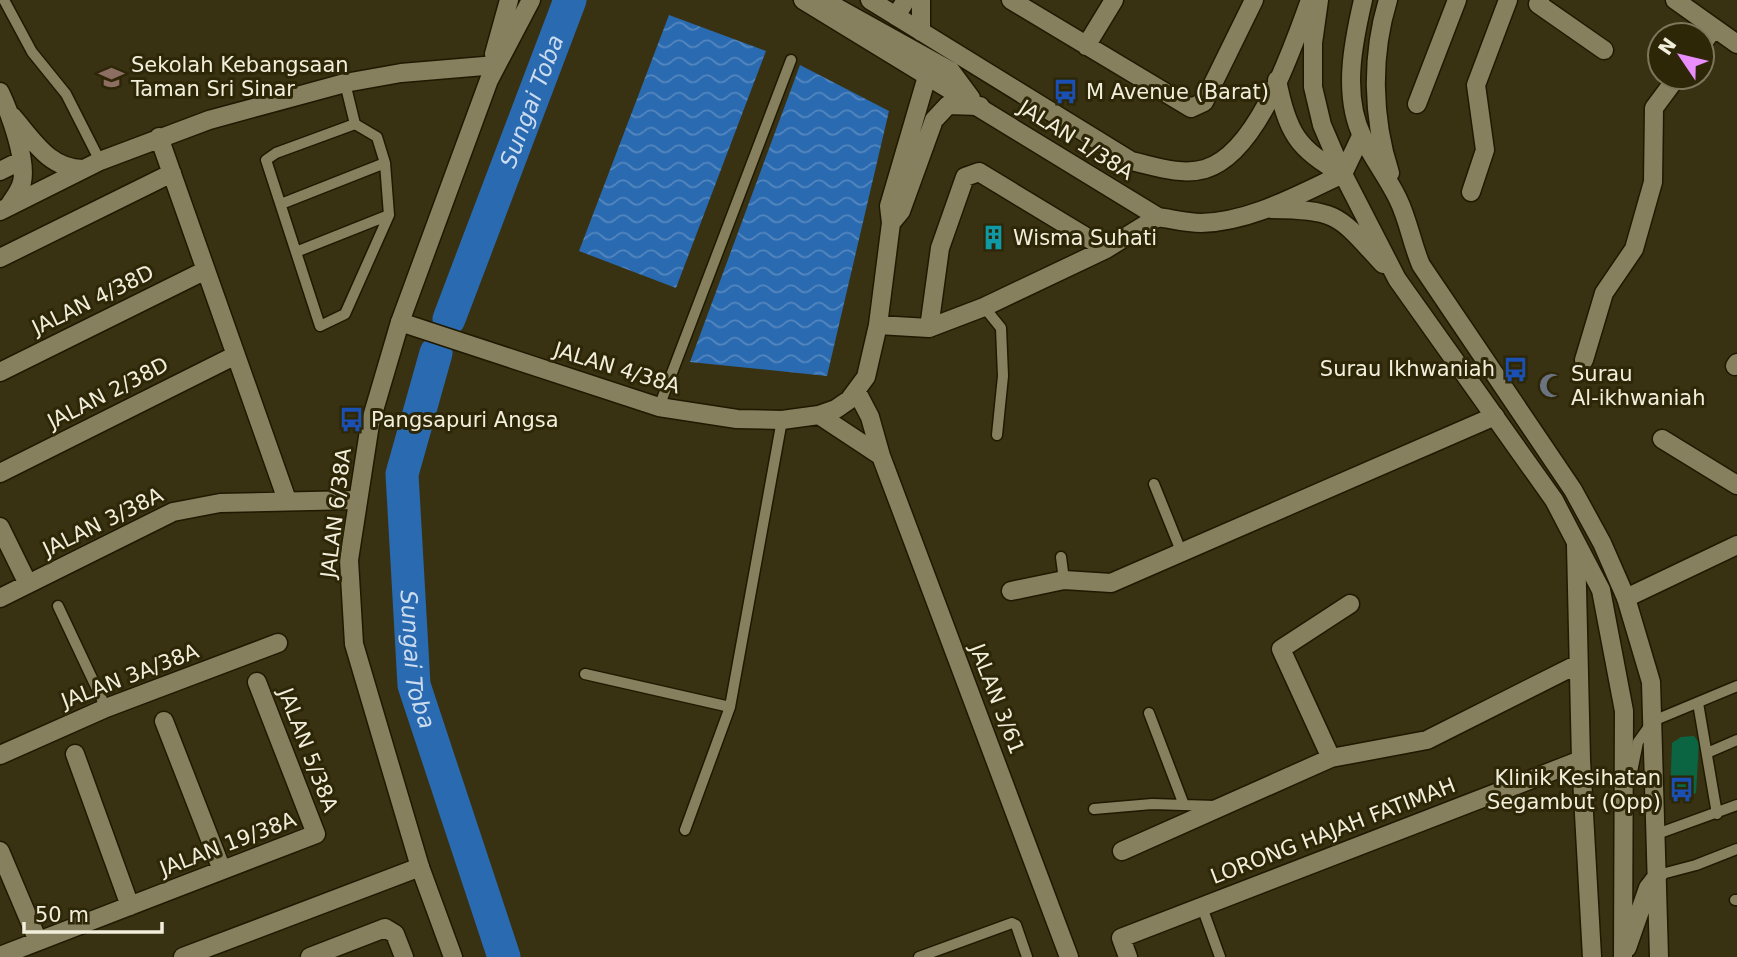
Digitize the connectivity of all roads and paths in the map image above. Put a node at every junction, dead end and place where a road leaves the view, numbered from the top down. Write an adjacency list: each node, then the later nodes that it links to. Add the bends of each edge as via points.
1 (4, 0): 42 (lane, via 32,52 66,94)
2 (509, 0): 29 (street, JALAN 6/38A)
3 (531, 0): 29 (street, JALAN 6/38A)
4 (803, 0): 30 (street, JALAN 1/38A)
5 (821, 0): 24 (street)
6 (906, 0): 20 (street)
7 (921, 0): 23 (street)
8 (1011, 0): 26 (street)
9 (1114, 0): 26 (street)
10 (1254, 0): 26 (street, via 1197,108)
11 (1310, 0): 31 (street, JALAN 1/38A)
12 (1319, 0): 47 (street, via 1313,87 1322,125)
13 (1363, 0): 39 (street, via 1352,65 1352,97)
14 (1388, 0): 49 (street, via 1376,98 1386,162)
15 (1457, 0): 36 (street)
16 (1508, 0): 48 (street, via 1476,85 1485,150)
17 (1540, 0): 27 (street, via 1538,4)
18 (1675, 0): 21 (street)
19 (876, 1): 20 (street, JALAN 1/38A)
20 (896, 16): 23 (street, JALAN 1/38A); 24 (street)
21 (1704, 21)
22 (1716, 29): 25 (street)
23 (921, 32): 31 (street, JALAN 1/38A, via 1131,161 1174,171 1202,170 1222,162 1250,131)
24 (886, 34): 35 (street, via 951,71)
25 (1737, 44)
26 (1086, 46)
27 (1604, 50)
28 (791, 60): 69 (lane)
29 (492, 70): 32 (street, via 401,73); 62 (street, JALAN 6/38A)
30 (928, 74): 35 (street, JALAN 1/38A); 55 (street, via 889,206)
31 (1277, 80): 47 (street, via 1298,142 1316,160)
32 (345, 83): 38 (lane); 40 (street)
33 (1667, 91): 66 (street, via 1654,108 1653,182 1634,249 1604,293)
34 (0, 92): 37 (street)
35 (976, 104): 54 (street, JALAN 1/38A); 55 (street, via 948,105 934,120 901,211)
36 (1417, 104)
37 (10, 113): 41 (street); 44 (street, via 52,162 66,169)
38 (355, 124): 43 (lane, via 377,137); 50 (lane, via 266,160)
39 (1361, 136): 47 (street); 49 (street)
40 (159, 137): 42 (street); 46 (street)
41 (20, 161): 45 (street); 51 (street, via 21,186)
42 (100, 162): 44 (street)
43 (385, 163): 50 (lane); 53 (lane)
44 (83, 169): 51 (street)
45 (0, 171)
46 (172, 173): 58 (street); 59 (street)
47 (1343, 174): 52 (street, JALAN 1/38A); 60 (street)
48 (1471, 192)
49 (1399, 201): 90 (street, via 1421,265 1573,490)
50 (281, 204): 57 (lane)
51 (4, 209)
52 (1268, 209): 54 (street, JALAN 1/38A, via 1200,223); 60 (street, via 1335,215)
53 (389, 215): 57 (lane); 57 (lane, via 345,314 320,326)
54 (1158, 217): 56 (street)
55 (891, 223): 63 (street)
56 (1107, 249): 61 (street); 64 (street, via 979,172 965,177 940,248)
57 (296, 252)
58 (0, 258)
59 (206, 270): 65 (street); 67 (street, JALAN 4/38D)
60 (1397, 279): 71 (street)
61 (984, 306): 64 (street); 73 (lane, via 1001,328 1003,376)
62 (400, 322): 69 (street, JALAN 4/38A); 80 (street, JALAN 6/38A, via 377,396)
63 (878, 325): 64 (street); 68 (street, via 870,366)
64 (929, 328)
65 (236, 355): 76 (street, JALAN 2/38D); 79 (street)
66 (1584, 360)
67 (0, 372)
68 (857, 392): 70 (street, JALAN 4/38A, via 836,409); 75 (street, JALAN 3/61)
69 (659, 407): 72 (street, JALAN 4/38A, via 737,419)
70 (819, 415): 72 (street, JALAN 4/38A); 75 (street)
71 (1495, 416): 82 (street, via 1554,500); 84 (street)
72 (782, 420): 99 (lane)
73 (997, 435)
74 (1662, 439): 78 (street)
75 (881, 456): 135 (street, JALAN 3/61)
76 (0, 472)
77 (1154, 484): 84 (lane)
78 (1737, 485)
79 (287, 499): 80 (street, JALAN 3/38A); 87 (street, JALAN 3/38A, via 220,503 173,512)
80 (356, 500): 122 (street, JALAN 6/38A, via 349,560 354,644)
81 (0, 527): 87 (street)
82 (1576, 545): 94 (street); 115 (street, via 1601,590 1624,711)
83 (1737, 545): 90 (street)
84 (1181, 551): 86 (street, via 1111,583)
85 (1061, 557): 86 (lane)
86 (1064, 579): 88 (street)
87 (28, 584): 89 (street, JALAN 3/38A)
88 (1011, 591)
89 (0, 598)
90 (1626, 598): 103 (street, via 1651,682)
91 (1350, 604): 108 (street, via 1281,649)
92 (58, 606): 100 (lane)
93 (278, 643): 100 (street, JALAN 3A/38A)
94 (1578, 664): 108 (street, via 1427,740); 109 (street)
95 (585, 674): 99 (lane)
96 (257, 682): 117 (street, JALAN 5/38A)
97 (1737, 686): 98 (lane)
98 (1698, 704): 103 (lane); 105 (lane)
99 (730, 707): 116 (lane)
100 (106, 708): 107 (street, JALAN 3A/38A)
101 (1149, 713): 110 (lane)
102 (164, 721): 123 (street)
103 (1653, 721): 115 (lane, via 1638,742); 118 (street)
104 (1737, 740): 105 (lane)
105 (1707, 753): 114 (lane)
106 (75, 754): 125 (street)
107 (0, 755)
108 (1331, 758): 111 (street)
109 (1581, 760): 126 (street, LORONG HAJAH FATIMAH); 138 (street)
110 (1184, 805): 111 (lane); 113 (lane)
111 (1222, 806): 121 (street)
112 (1737, 806): 114 (lane)
113 (1094, 809)
114 (1717, 814): 118 (lane)
115 (1625, 817): 139 (street)
116 (685, 830)
117 (316, 834): 123 (street, JALAN 19/38A)
118 (1657, 834): 124 (street)
119 (1737, 849): 124 (lane)
120 (0, 851): 127 (street)
121 (1122, 851)
122 (420, 867): 129 (street); 132 (street, JALAN 6/38A)
123 (222, 870): 125 (street, JALAN 19/38A)
124 (1658, 875): 139 (street, via 1648,888); 140 (street)
125 (130, 906): 127 (street, JALAN 19/38A)
126 (1202, 907): 136 (street, LORONG HAJAH FATIMAH, via 1121,938); 137 (lane)
127 (38, 941): 128 (street, JALAN 19/38A)
128 (11, 954)
129 (183, 957)
130 (310, 957): 131 (street, via 385,928 392,931)
131 (404, 957)
132 (453, 957)
133 (919, 957): 134 (lane, via 1012,923)
134 (1027, 957)
135 (1069, 957)
136 (1128, 957)
137 (1220, 957)
138 (1592, 957)
139 (1624, 957)
140 (1659, 957)

